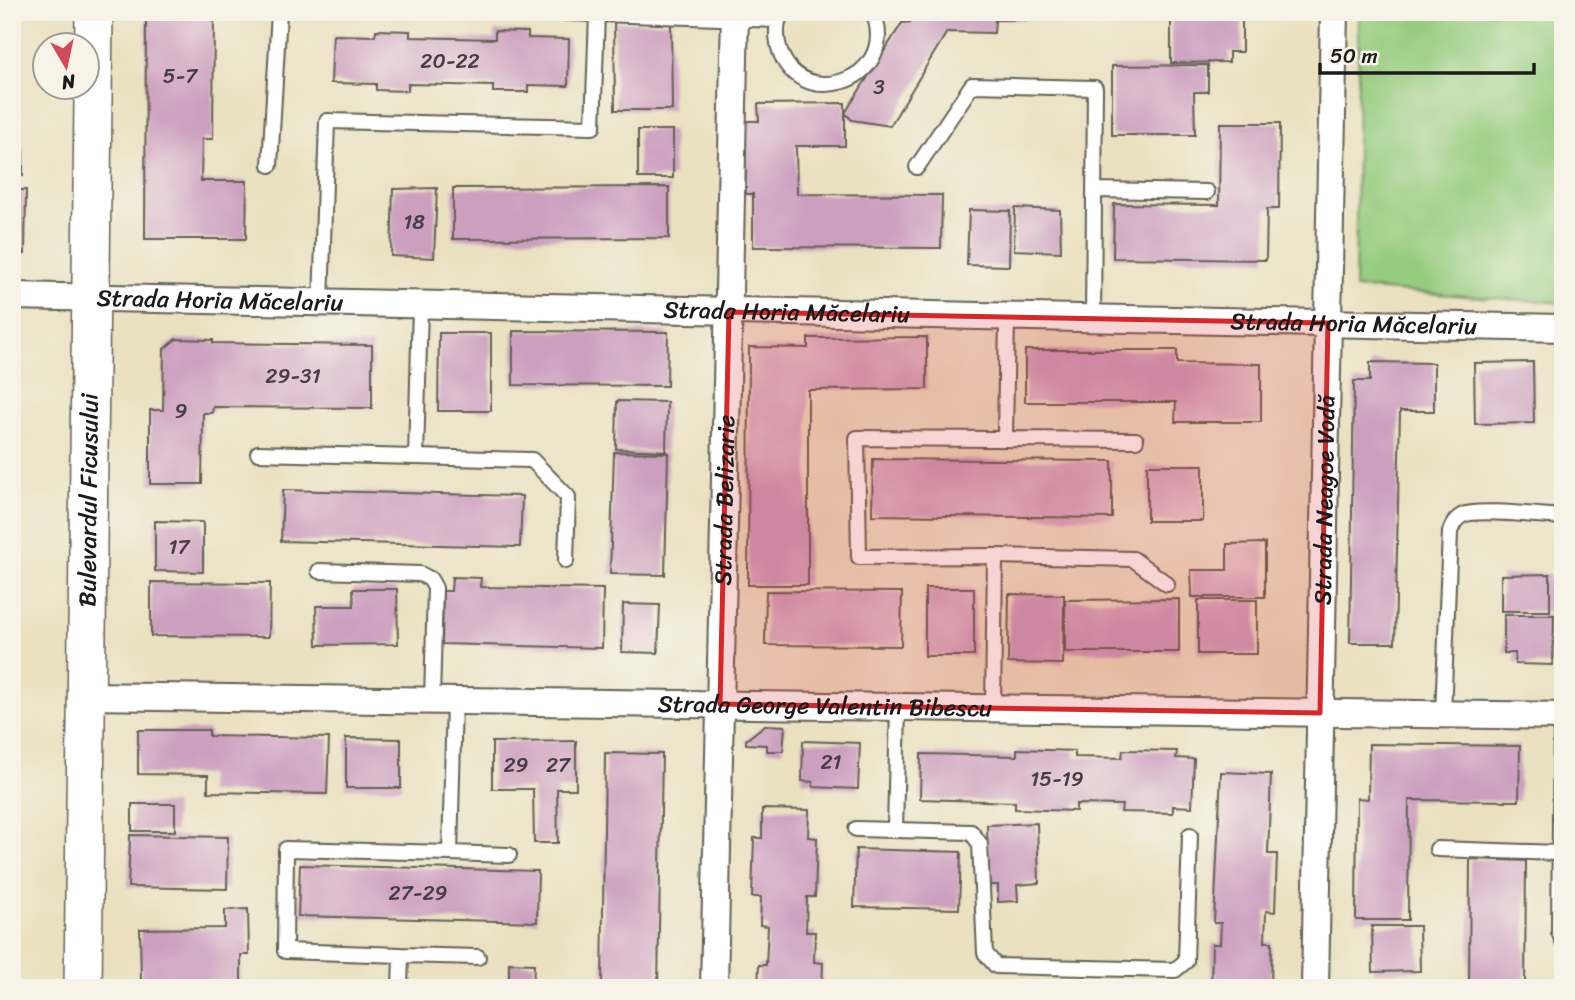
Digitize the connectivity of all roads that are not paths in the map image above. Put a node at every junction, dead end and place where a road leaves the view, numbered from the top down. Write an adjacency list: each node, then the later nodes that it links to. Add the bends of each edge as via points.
1 (94, 12): 14 (street, Bulevardul Ficusului)
2 (279, 12): 9 (lane)
3 (540, 12): 6 (lane)
4 (873, 12): 8 (lane, via 878,40 874,55 864,70 834,84 817,84 788,67 780,52)
5 (1334, 12): 20 (street, Strada Neagoe Vodă)
6 (597, 14): 7 (lane); 15 (lane, via 593,127 327,121)
7 (735, 16): 8 (lane); 17 (street, Strada Belizarie)
8 (780, 16)
9 (270, 165)
10 (917, 167): 11 (lane, via 972,85 1095,88)
11 (1094, 190): 12 (lane); 19 (lane)
12 (1207, 192)
13 (12, 296): 14 (street, Strada Horia Măcelariu)
14 (92, 298): 15 (street, Strada Horia Măcelariu); 31 (street, Bulevardul Ficusului)
15 (321, 304): 16 (street, Strada Horia Măcelariu)
16 (420, 306): 17 (street, Strada Horia Măcelariu); 25 (lane)
17 (729, 312): 18 (street, Strada Horia Măcelariu); 33 (street, Strada Belizarie)
18 (1007, 317): 19 (street, Strada Horia Măcelariu); 22 (lane)
19 (1093, 319): 20 (street, Strada Horia Măcelariu)
20 (1328, 323): 21 (street, Strada Horia Măcelariu); 36 (street, Strada Neagoe Vodă)
21 (1563, 328)
22 (1005, 437): 23 (lane); 27 (lane, via 857,438 859,557)
23 (1136, 440)
24 (258, 453): 25 (lane)
25 (416, 457): 28 (lane, via 532,460 568,496)
26 (1563, 517): 37 (lane, via 1466,513 1455,521 1450,532)
27 (995, 556): 30 (lane, via 1133,559); 35 (lane)
28 (566, 561)
29 (319, 571): 32 (lane, via 420,574 430,579 435,588)
30 (1167, 584)
31 (87, 696): 32 (street, Strada George Valentin Bibescu); 49 (street, Bulevardul Ficusului)
32 (443, 701): 33 (street, Strada George Valentin Bibescu); 43 (lane)
33 (720, 705): 34 (street, Strada George Valentin Bibescu); 51 (street, Strada Belizarie)
34 (898, 707): 35 (street, Strada George Valentin Bibescu); 40 (lane)
35 (993, 708): 36 (street, Strada George Valentin Bibescu)
36 (1320, 713): 37 (street, Strada George Valentin Bibescu); 52 (street, Strada Neagoe Vodă)
37 (1443, 715): 38 (street, Strada George Valentin Bibescu)
38 (1562, 716): 44 (lane)
39 (856, 829): 40 (lane)
40 (895, 830): 41 (lane, via 971,832 976,838 980,844 985,953 996,966 1175,970 1186,961)
41 (1190, 835)
42 (1437, 849): 44 (lane)
43 (450, 853): 45 (lane); 47 (lane, via 286,849 285,951)
44 (1559, 853): 46 (lane, via 1559,932)
45 (509, 855)
46 (1563, 942)
47 (401, 955): 48 (lane); 50 (lane)
48 (478, 957)
49 (83, 988)
50 (400, 988)
51 (714, 988)
52 (1315, 988)

